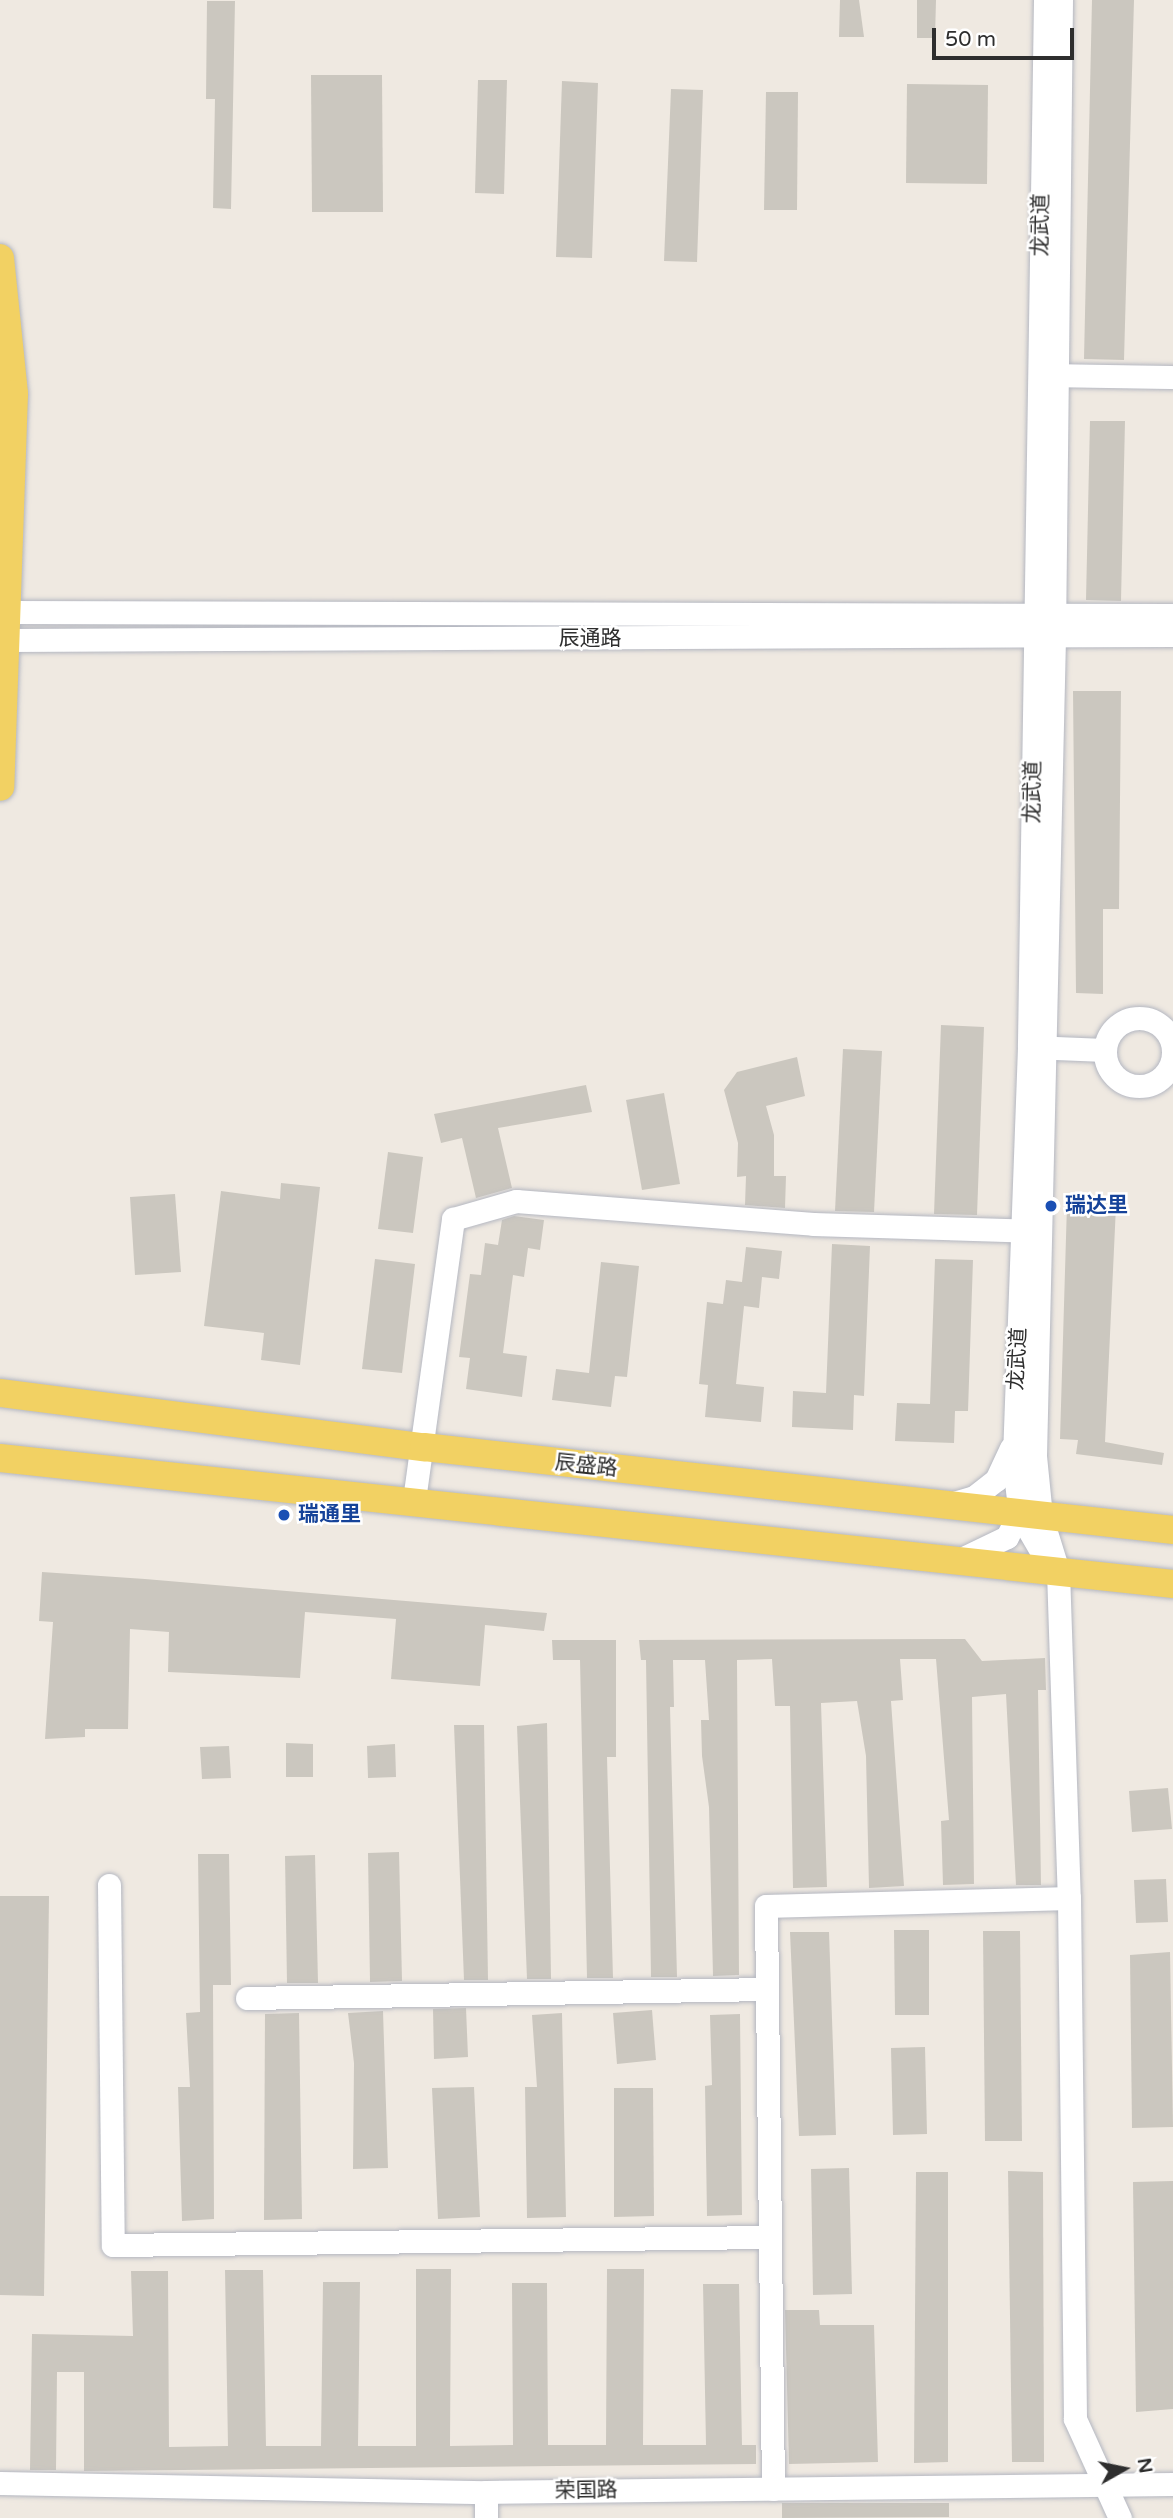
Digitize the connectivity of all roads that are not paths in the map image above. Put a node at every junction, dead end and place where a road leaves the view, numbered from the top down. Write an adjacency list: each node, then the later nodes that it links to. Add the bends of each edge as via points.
1 (1045, 0): 4 (street, 龙武道)
2 (1062, 0): 4 (street)
3 (0, 258): 7 (main road, via 14,394)
4 (1048, 375): 5 (street); 8 (street, 龙武道)
5 (1173, 377)
6 (1173, 615): 8 (street, 辰通路)
7 (8, 626): 8 (street, 辰通路); 10 (main road)
8 (1045, 627): 9 (street, 辰通路); 11 (street, 龙武道)
9 (1173, 635)
10 (0, 787)
11 (1038, 1048): 12 (street); 13 (street, 龙武道)
12 (1105, 1051)
13 (1032, 1230): 15 (street, 龙武道); 16 (street, via 799,1223 516,1201 453,1219); 20 (street, via 1035,1456)
14 (0, 1393): 16 (main road, 辰盛路)
15 (1015, 1435): 19 (street, via 996,1480 974,1496); 20 (street, 龙武道)
16 (424, 1447): 18 (street); 19 (main road, 辰盛路)
17 (0, 1458): 18 (main road)
18 (414, 1500): 22 (main road)
19 (942, 1506): 20 (main road, 辰盛路)
20 (1030, 1516): 21 (main road, 辰盛路); 22 (street, via 994,1547); 23 (street, 龙武道, via 1045,1561)
21 (1173, 1530)
22 (956, 1560): 23 (main road)
23 (1058, 1571): 24 (main road); 26 (street)
24 (1173, 1584)
25 (109, 1885): 29 (street, via 113,2245)
26 (1069, 1898): 27 (street, via 766,1906); 32 (street, via 1075,2419)
27 (767, 1989): 28 (street); 29 (street)
28 (247, 1998)
29 (770, 2237): 33 (street)
30 (0, 2483): 34 (street, 荣国路)
31 (1173, 2484): 32 (street, 荣国路)
32 (1103, 2486): 33 (street, 荣国路); 36 (street)
33 (773, 2489): 34 (street, 荣国路)
34 (486, 2492): 35 (street)
35 (486, 2518)
36 (1120, 2518)

